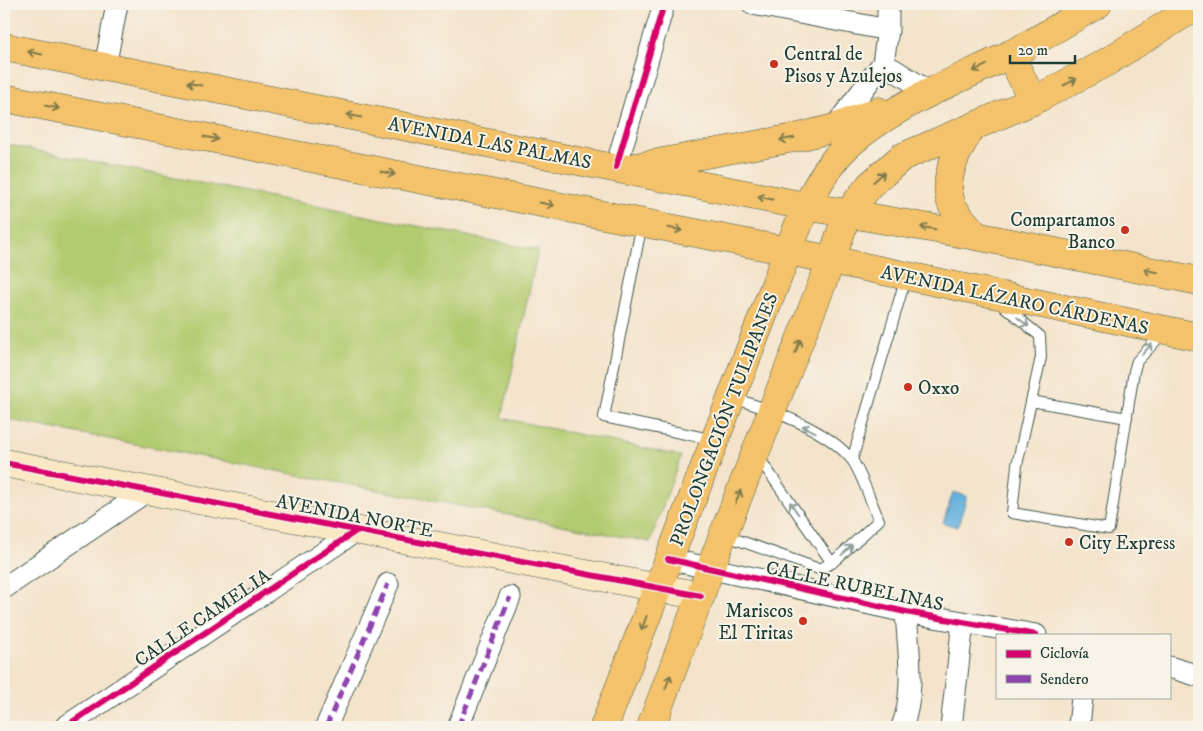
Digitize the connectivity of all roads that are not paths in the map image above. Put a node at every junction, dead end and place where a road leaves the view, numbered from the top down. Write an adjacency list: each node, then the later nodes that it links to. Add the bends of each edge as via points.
1 (117, 4): 11 (street)
2 (664, 4): 17 (street)
3 (753, 4): 7 (street)
4 (888, 4): 7 (street)
5 (1098, 4): 9 (main road)
6 (1195, 4): 14 (main road, one-way to 6, via 1105,63)
7 (888, 30): 10 (street)
8 (4, 46): 11 (main road, AVENIDA LAS PALMAS, one-way to 8)
9 (1010, 54): 12 (main road, one-way to 12); 14 (main road)
10 (883, 62): 12 (street); 15 (street)
11 (105, 67): 17 (main road, AVENIDA LAS PALMAS, one-way to 11)
12 (929, 92): 15 (main road); 18 (main road, PROLONGACIÓN TULIPANES, via 878,122 846,147)
13 (4, 98): 20 (main road, one-way to 20)
14 (1033, 101): 16 (main road)
15 (834, 128): 17 (main road, one-way to 17)
16 (970, 129): 19 (main road, one-way to 16, via 870,185 902,157); 21 (main road, via 953,159 948,183 953,207)
17 (621, 168): 18 (main road, AVENIDA LAS PALMAS, one-way to 17)
18 (806, 206): 19 (main road, AVENIDA LAS PALMAS); 22 (main road, PROLONGACIÓN TULIPANES)
19 (847, 214): 21 (main road, AVENIDA LAS PALMAS, one-way to 19); 23 (main road)
20 (642, 222): 22 (main road, one-way to 22); 33 (lane, via 604,417)
21 (976, 236): 25 (main road, one-way to 21)
22 (788, 251): 23 (main road); 29 (main road, PROLONGACIÓN TULIPANES)
23 (831, 261): 24 (main road, AVENIDA LÁZARO CÁRDENAS); 31 (main road, one-way to 23)
24 (906, 277): 26 (main road, AVENIDA LÁZARO CÁRDENAS); 35 (lane)
25 (1199, 281)
26 (989, 295): 27 (main road, AVENIDA LÁZARO CÁRDENAS); 30 (lane, one-way to 30, via 1040,336 1042,357)
27 (1165, 330): 28 (main road, AVENIDA LÁZARO CÁRDENAS); 32 (lane, one-way to 27, via 1137,361)
28 (1199, 337)
29 (733, 398): 31 (lane); 33 (main road, PROLONGACIÓN TULIPANES)
30 (1031, 401): 32 (lane); 32 (lane, via 1017,464 1012,513 1109,529)
31 (772, 411): 34 (main road); 35 (lane, one-way to 31, via 826,437)
32 (1127, 418)
33 (715, 440): 40 (main road, PROLONGACIÓN TULIPANES)
34 (755, 452): 39 (main road, one-way to 34); 41 (lane, one-way to 34)
35 (852, 460): 41 (lane, one-way to 35, via 878,520)
36 (4, 463): 37 (street, AVENIDA NORTE)
37 (148, 491): 38 (street, AVENIDA NORTE); 44 (street)
38 (356, 531): 45 (street, AVENIDA NORTE); 54 (street, CALLE CAMELIA)
39 (723, 535): 41 (lane, via 819,569); 42 (main road)
40 (668, 560): 42 (street, CALLE RUBELINAS); 45 (main road, PROLONGACIÓN TULIPANES)
41 (832, 563)
42 (710, 570): 46 (main road); 48 (street, CALLE RUBELINAS)
43 (388, 584): 55 (street)
44 (4, 588)
45 (657, 588): 46 (street, AVENIDA NORTE); 57 (main road, PROLONGACIÓN TULIPANES, one-way to 57)
46 (700, 596): 58 (main road, one-way to 46)
47 (510, 597): 56 (street)
48 (906, 612): 49 (street, CALLE RUBELINAS); 59 (street, via 910,679)
49 (963, 622): 50 (street, CALLE RUBELINAS); 60 (street)
50 (1030, 634)
51 (1170, 667): 52 (street)
52 (1199, 676)
53 (1082, 698): 61 (street)
54 (65, 727)
55 (326, 727)
56 (458, 727)
57 (604, 727)
58 (651, 727)
59 (902, 727)
60 (951, 727)
61 (1079, 727)

